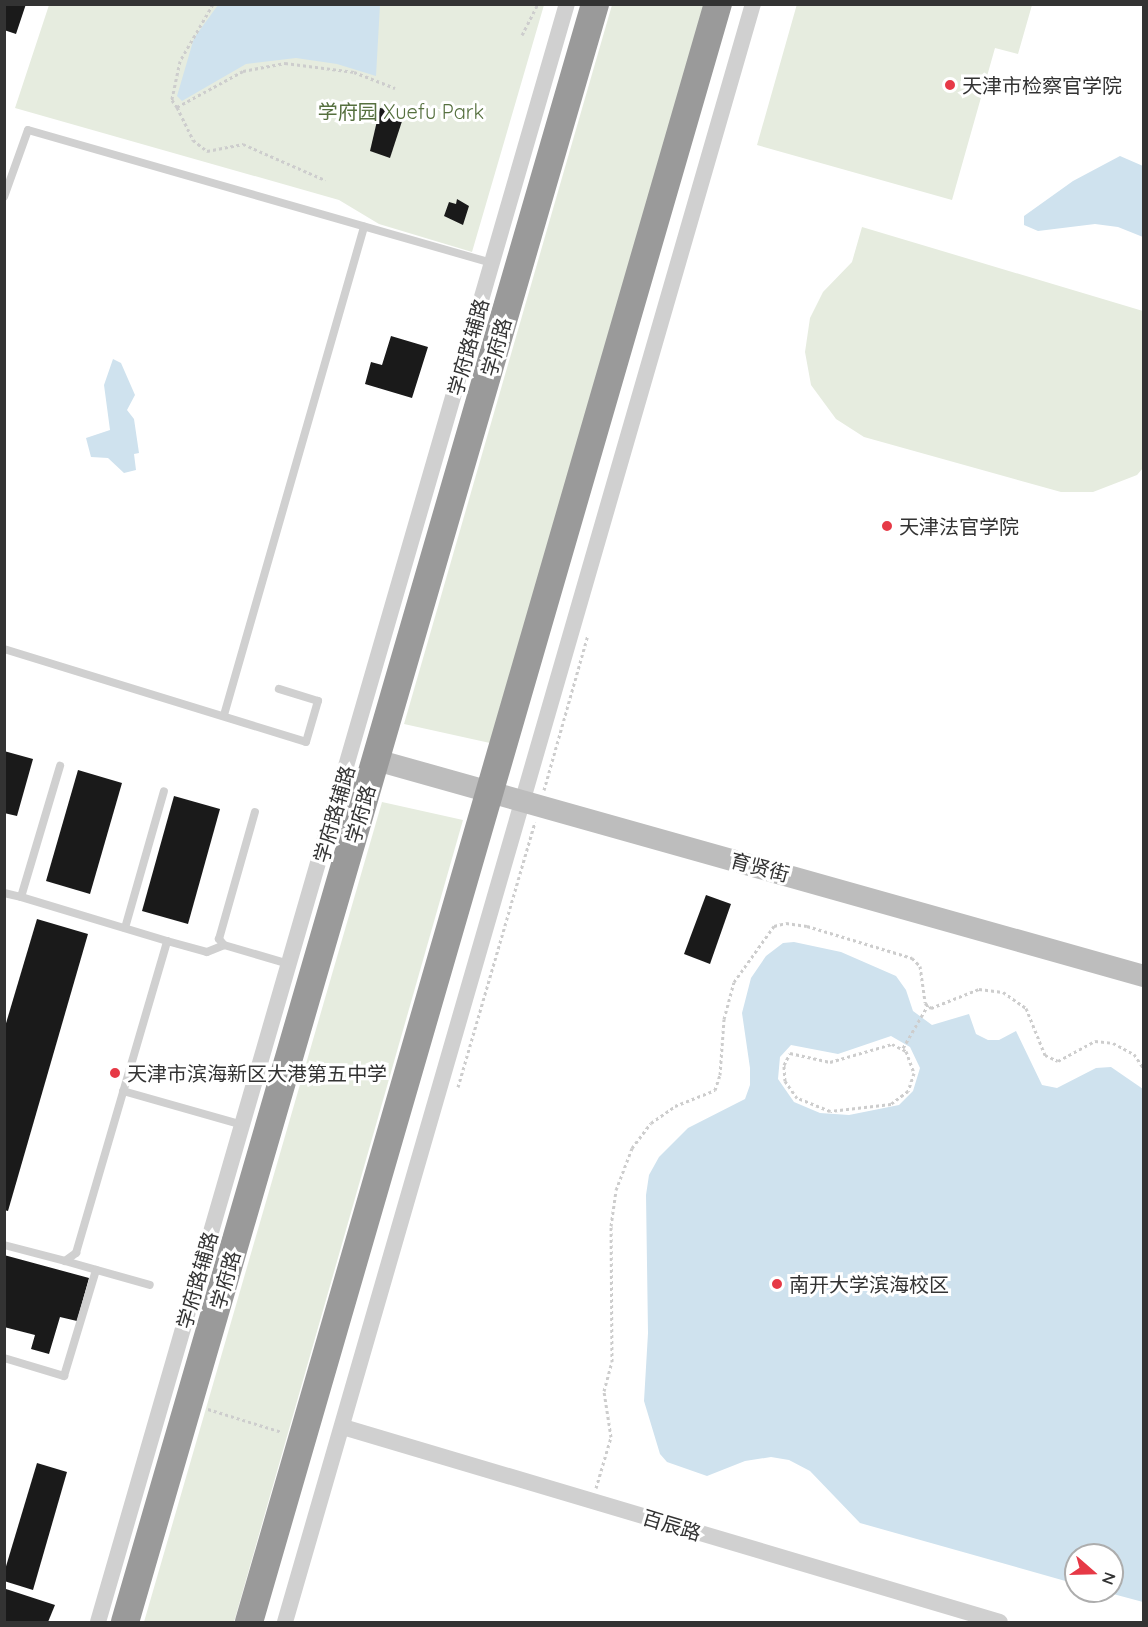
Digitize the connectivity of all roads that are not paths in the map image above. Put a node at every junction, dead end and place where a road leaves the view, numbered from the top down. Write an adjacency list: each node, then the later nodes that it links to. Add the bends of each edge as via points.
1 (567, 4): 7 (street, 学府路辅路)
2 (596, 4): 11 (highway, 学府路)
3 (718, 4): 14 (highway)
4 (753, 4): 15 (street)
5 (4, 197): 6 (lane, via 28,130)
6 (364, 227): 7 (lane); 10 (lane)
7 (492, 263): 22 (street, 学府路辅路)
8 (4, 649): 10 (lane)
9 (279, 689): 10 (lane, via 318,701 306,742)
10 (224, 715)
11 (376, 760): 14 (street, 育贤街); 33 (highway, 学府路)
12 (60, 766): 18 (lane)
13 (164, 791): 19 (lane)
14 (489, 792): 15 (street, 育贤街); 34 (highway)
15 (521, 801): 23 (street, 育贤街); 31 (street)
16 (255, 812): 21 (lane, via 219,939)
17 (4, 893): 18 (lane)
18 (21, 897): 19 (lane)
19 (125, 928): 20 (lane)
20 (167, 941): 21 (lane, via 207,952); 24 (lane)
21 (224, 945): 22 (lane)
22 (290, 964): 25 (street, 学府路辅路)
23 (1143, 976)
24 (123, 1091): 25 (lane); 27 (lane, via 76,1253)
25 (243, 1125): 32 (street, 学府路辅路)
26 (4, 1245): 27 (lane)
27 (65, 1261): 28 (lane)
28 (96, 1270): 29 (lane); 30 (lane, via 64,1376)
29 (150, 1285)
30 (4, 1358)
31 (343, 1428): 35 (street); 36 (street, 百辰路)
32 (98, 1623)
33 (125, 1623)
34 (249, 1623)
35 (285, 1623)
36 (1000, 1623)

